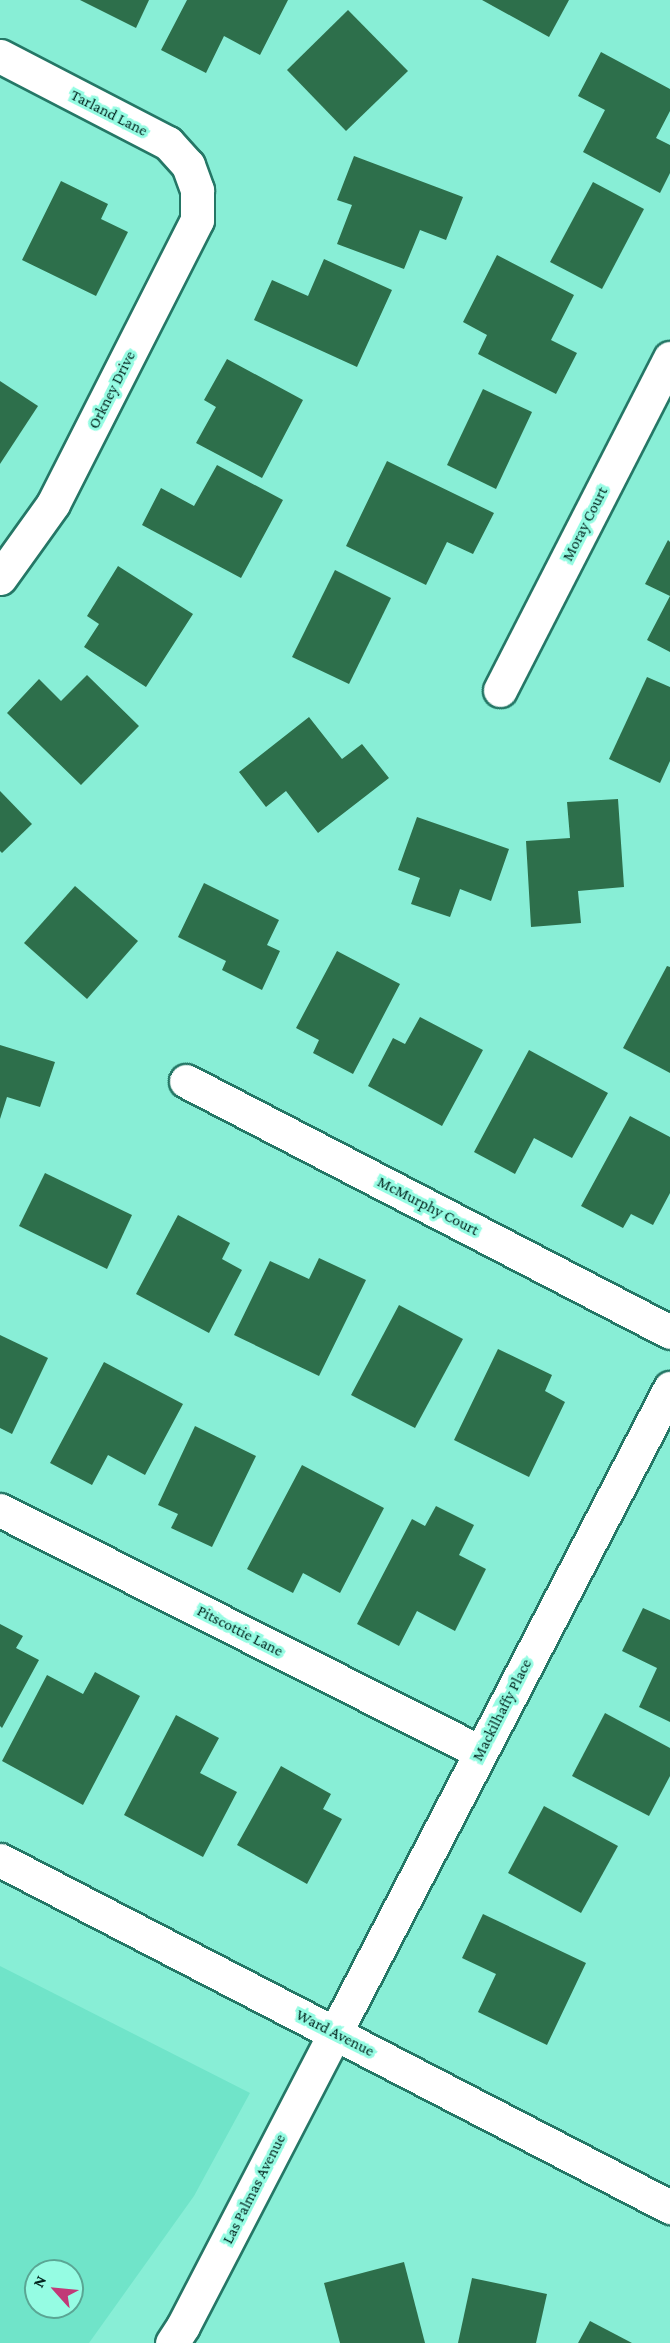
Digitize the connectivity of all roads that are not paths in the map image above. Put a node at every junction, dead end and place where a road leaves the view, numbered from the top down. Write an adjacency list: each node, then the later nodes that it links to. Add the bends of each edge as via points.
1 (0, 56): 2 (street, Tarland Lane, via 168,143 188,165)
2 (197, 190): 4 (street, Orkney Drive, via 197,220 164,290 53,504)
3 (670, 358): 5 (street, Moray Court)
4 (0, 578)
5 (500, 690)
6 (186, 1081): 7 (street, McMurphy Court)
7 (670, 1332)
8 (670, 1388): 10 (street, Mackilhaffy Place)
9 (0, 1510): 10 (street, Pitscottie Lane)
10 (480, 1752): 12 (street, Mackilhaffy Place)
11 (0, 1860): 12 (street, Ward Avenue)
12 (335, 2033): 13 (street, Ward Avenue); 14 (street, Las Palmas Avenue)
13 (670, 2207)
14 (172, 2343)

